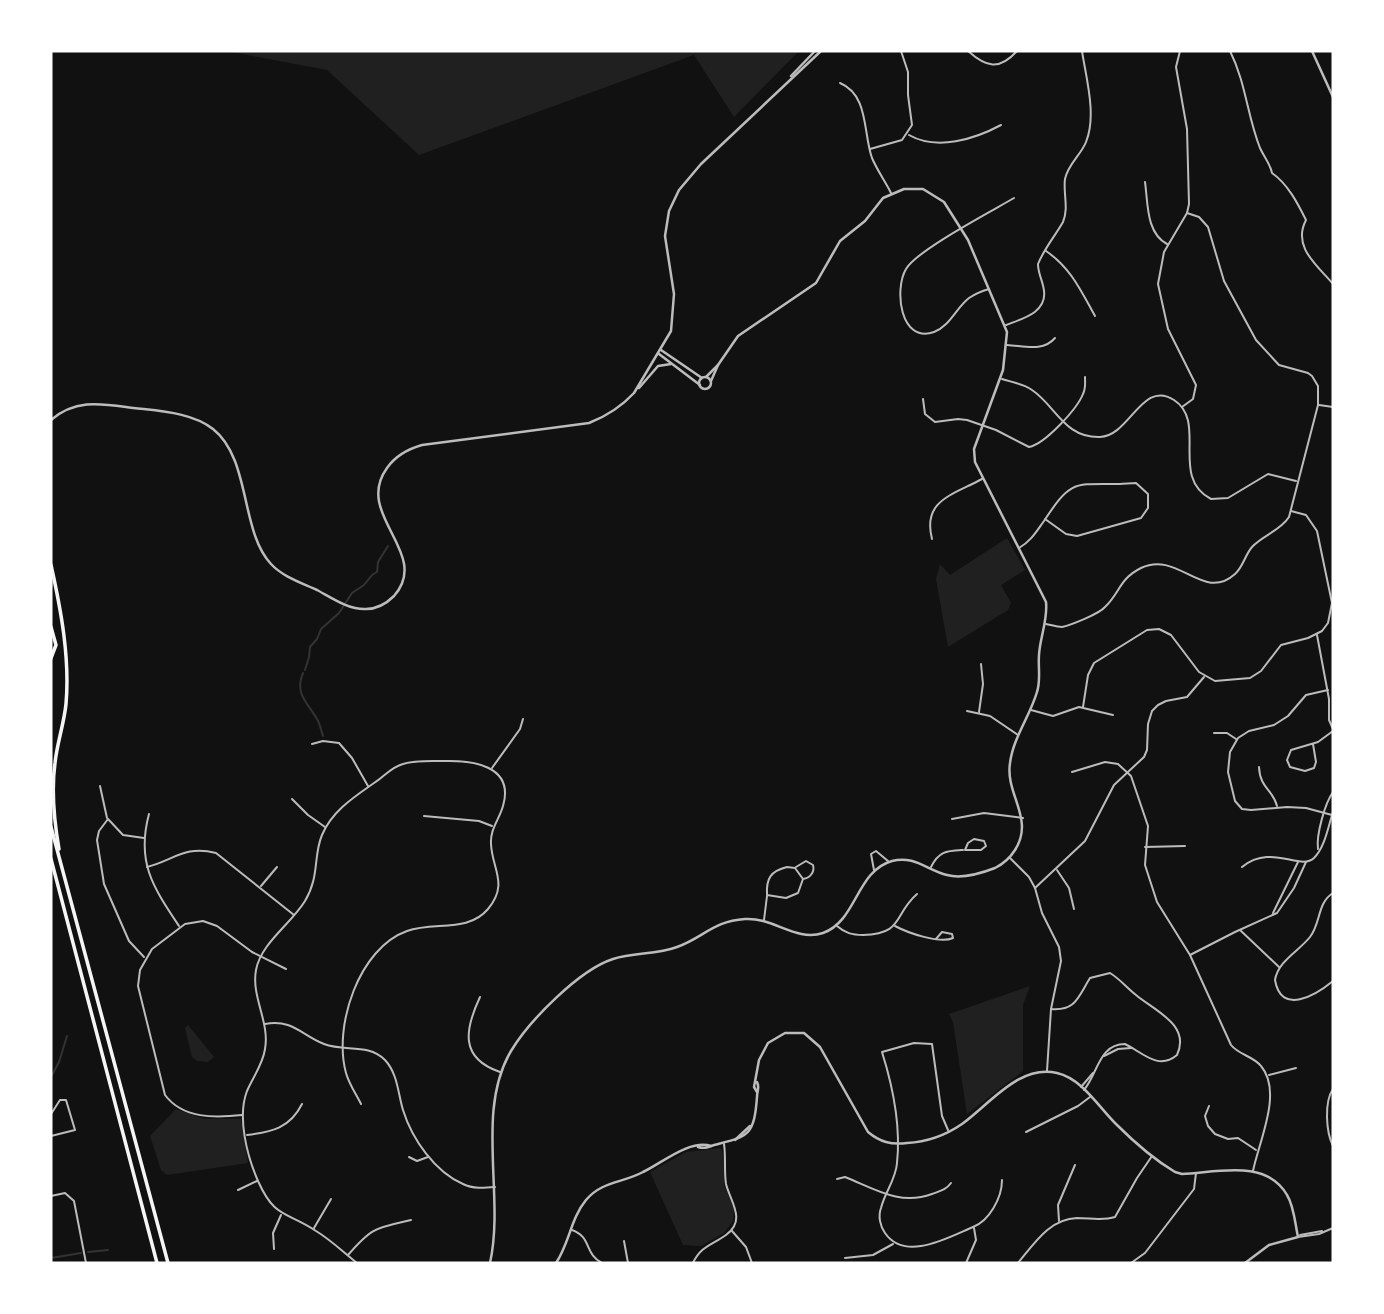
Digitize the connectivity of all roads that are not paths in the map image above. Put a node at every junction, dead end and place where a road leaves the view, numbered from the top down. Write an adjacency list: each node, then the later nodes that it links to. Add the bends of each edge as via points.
1 (815, 51): 11 (street)
2 (821, 51): 11 (street)
3 (901, 51): 14 (street, via 909,82 912,125)
4 (968, 51): 5 (street, via 992,65)
5 (1017, 51)
6 (1082, 51): 22 (street, via 1089,97 1088,136 1067,172 1066,212)
7 (1180, 51): 19 (street, via 1176,67 1187,129)
8 (1230, 51): 23 (street, via 1261,149 1272,173 1306,220 1304,252)
9 (1312, 51): 12 (street)
10 (840, 83): 15 (street, via 859,100)
11 (784, 85): 29 (street, via 694,172 673,202 666,236 674,312)
12 (1333, 97)
13 (1001, 125): 14 (street, via 969,138 938,142)
14 (908, 134): 15 (street, via 895,144)
15 (870, 149): 17 (street)
16 (1145, 182): 21 (street, via 1152,228)
17 (891, 193): 20 (street, via 914,188 930,192 944,202); 31 (street, via 840,241 816,283 737,336)
18 (1014, 198): 20 (street)
19 (1188, 213): 21 (street); 39 (street, via 1208,226 1224,281 1256,340 1279,365 1312,376 1318,386)
20 (962, 229): 24 (street); 24 (street, via 907,268 899,290 904,317 920,332 938,331 968,299)
21 (1168, 244): 40 (street, via 1160,261 1159,295 1168,330 1196,390 1193,399)
22 (1045, 251): 25 (street, via 1072,273); 26 (street, via 1038,264 1044,291 1040,307)
23 (1333, 284)
24 (989, 288): 26 (street)
25 (1095, 316)
26 (1006, 325): 28 (street)
27 (1055, 338): 28 (street, via 1040,347)
28 (1006, 345): 34 (street)
29 (660, 352): 30 (street); 33 (street); 37 (street)
30 (673, 364): 36 (street); 37 (street, via 658,366)
31 (718, 365): 33 (street); 35 (street)
32 (1085, 377): 43 (street, via 1083,395)
33 (704, 378): 35 (street); 36 (street)
34 (1000, 378): 43 (street, via 1031,389); 44 (street)
35 (711, 381): 36 (street, via 708,388)
36 (700, 385)
37 (634, 393): 42 (street, via 614,411 589,423 422,445 395,458 383,474 378,498 383,519 403,554 403,580 385,604 367,609 345,604 279,572 266,558 231,452 205,423 92,403 69,408)
38 (923, 399): 44 (street, via 925,414 936,422 958,419)
39 (1318, 405): 41 (street); 46 (street)
40 (1181, 407): 43 (street, via 1165,397 1149,398 1126,424 1101,437 1080,433); 46 (street, via 1190,430 1189,467 1204,496 1228,498 1268,474)
41 (1333, 407)
42 (51, 420)
43 (1062, 421): 44 (street, via 1043,442 1029,447)
44 (982, 425): 45 (street, via 974,455)
45 (982, 479): 49 (street, via 934,507 929,519); 50 (street)
46 (1297, 481): 47 (street)
47 (1291, 511): 54 (street, via 1306,515 1317,531 1332,603); 55 (street, via 1284,525 1252,548 1240,569 1226,580 1206,583 1176,567 1154,563 1131,575 1097,613 1061,627)
48 (1045, 519): 48 (street, via 1062,495 1076,485 1136,483 1147,494 1149,508 1141,519 1083,535 1066,534); 50 (street, via 1032,539)
49 (932, 539)
50 (1018, 549): 55 (street, via 1044,597)
51 (51, 565): 111 (highway, via 67,673 53,788)
52 (51, 579): 53 (main road)
53 (51, 586)
54 (1328, 623): 57 (street); 58 (street)
55 (1045, 624): 64 (street, via 1039,684)
56 (51, 627): 59 (highway, via 56,642)
57 (1333, 627)
58 (1318, 635): 61 (street, via 1281,645 1250,678 1215,681); 62 (street)
59 (51, 658)
60 (981, 664): 66 (street)
61 (1204, 676): 63 (street, via 1171,635 1147,630 1094,663); 78 (street, via 1187,697 1166,701 1152,711 1147,750)
62 (1328, 690): 69 (street); 72 (street, via 1306,695 1289,716)
63 (1083, 707): 64 (street, via 1053,716); 67 (street)
64 (1030, 710): 71 (street)
65 (967, 711): 66 (street)
66 (978, 713): 71 (street)
67 (1113, 715)
68 (523, 719): 76 (street)
69 (1333, 730): 74 (street)
70 (1214, 733): 72 (street, via 1227,733)
71 (1019, 735): 88 (street, via 1009,768)
72 (1237, 740): 83 (street, via 1228,772 1235,801 1247,810)
73 (312, 744): 80 (street, via 339,743)
74 (1313, 744): 74 (street, via 1314,768 1290,767 1291,750)
75 (1259, 767): 83 (street, via 1263,785)
76 (492, 769): 80 (street, via 467,761 410,762); 91 (street, via 505,794)
77 (1072, 772): 78 (street, via 1105,762 1118,764)
78 (1127, 772): 96 (street, via 1148,826); 109 (street, via 1109,792 1085,841)
79 (100, 786): 89 (street)
80 (369, 786): 93 (street)
81 (1333, 792): 84 (street)
82 (292, 799): 93 (street)
83 (1277, 807): 84 (street)
84 (1325, 813): 86 (street); 98 (street)
85 (149, 814): 94 (street)
86 (1333, 814): 98 (street)
87 (424, 816): 91 (street)
88 (1023, 818): 90 (street, via 984,813); 99 (street, via 1022,834)
89 (108, 819): 94 (street, via 124,835); 131 (street, via 97,840 104,884 130,942)
90 (952, 819)
91 (493, 826): 138 (street, via 491,845 499,880 491,906 471,921 414,929 383,945 356,986)
92 (51, 827): 111 (highway)
93 (326, 828): 122 (street, via 314,882)
94 (144, 838): 104 (street)
95 (1185, 846): 96 (street)
96 (1144, 847): 129 (street, via 1157,902)
97 (965, 850): 97 (street, via 981,850 986,846 974,839); 108 (street, via 945,851)
98 (1318, 850): 103 (street)
99 (1010, 857): 108 (street, via 995,867 959,876); 116 (street)
100 (51, 860): 189 (highway)
101 (1299, 861): 103 (street); 106 (street, via 1263,855); 112 (street)
102 (889, 862): 108 (street, via 906,859); 110 (street); 110 (street, via 876,851 871,854)
103 (1306, 862): 113 (street)
104 (147, 867): 115 (street, via 184,852 205,851 221,856); 126 (street)
105 (277, 867): 115 (street)
106 (1242, 867)
107 (795, 868): 114 (street); 114 (street, via 806,861 813,865 810,877); 119 (street, via 771,874)
108 (931, 868)
109 (1057, 869): 116 (street); 120 (street, via 1069,888)
110 (874, 870): 124 (street)
111 (63, 872): 190 (highway)
112 (1292, 874): 113 (street); 121 (street)
113 (1298, 877): 121 (street, via 1283,907)
114 (803, 879): 119 (street, via 793,897)
115 (260, 887): 122 (street)
116 (1035, 888): 136 (street, via 1060,954)
117 (1333, 893): 132 (street, via 1324,902 1311,936)
118 (918, 894): 125 (street)
119 (768, 895): 123 (street)
120 (1074, 909)
121 (1273, 914): 127 (street)
122 (294, 915): 130 (street)
123 (764, 920): 124 (street, via 805,935); 141 (street, via 720,923 673,948 598,965 543,1010 515,1045)
124 (836, 925): 125 (street, via 856,935 881,933)
125 (894, 926): 128 (street)
126 (180, 927): 130 (street, via 198,921 212,923); 131 (street)
127 (1240, 930): 129 (street); 132 (street)
128 (936, 939)
129 (1189, 955): 142 (street, via 1231,1045)
130 (260, 957): 133 (street); 137 (street, via 254,979)
131 (145, 958): 150 (street, via 139,991 165,1095 200,1116)
132 (1279, 967): 134 (street, via 1275,984 1288,999 1304,999)
133 (286, 969)
134 (1333, 981)
135 (480, 997): 141 (street, via 470,1020 468,1042 479,1060)
136 (1051, 1009): 140 (street); 143 (street, via 1073,1006 1090,978 1110,973 1172,1022 1180,1035 1177,1055 1165,1061 1116,1044 1107,1049 1094,1077)
137 (264, 1024): 138 (street, via 288,1024 322,1043); 150 (street, via 265,1052 246,1095)
138 (344, 1048): 147 (street, via 346,1073); 159 (street, via 368,1050 389,1065 406,1119)
139 (1296, 1068): 142 (street)
140 (1046, 1072): 143 (street, via 1066,1076); 151 (street, via 1023,1077)
141 (501, 1073): 169 (street, via 494,1119)
142 (1268, 1075): 158 (street, via 1272,1093)
143 (1082, 1088): 145 (street)
144 (1333, 1089): 157 (street, via 1327,1104)
145 (1090, 1097): 152 (street); 160 (street)
146 (302, 1104): 153 (street, via 281,1128)
147 (361, 1104)
148 (1209, 1106): 158 (street, via 1205,1116 1212,1132 1238,1138)
149 (51, 1114): 154 (street, via 60,1100 66,1100 75,1130)
150 (243, 1115): 153 (street)
151 (949, 1132): 156 (street); 156 (street, via 942,1116 932,1044 901,1045 883,1052)
152 (1026, 1132)
153 (246, 1135): 167 (street)
154 (51, 1136)
155 (724, 1144): 156 (street, via 743,1137 750,1126 759,1087 759,1060 768,1043 785,1032 804,1033 820,1047 868,1132); 180 (street, via 683,1150 641,1174 596,1190 579,1210); 181 (street, via 726,1181 737,1212)
156 (898, 1144): 171 (street, via 897,1166)
157 (1333, 1146)
158 (1257, 1150): 163 (street)
159 (429, 1156): 161 (street, via 417,1161); 169 (street, via 462,1184)
160 (1153, 1156): 164 (street, via 1178,1173); 176 (street, via 1115,1217)
161 (409, 1157)
162 (1075, 1165): 176 (street, via 1058,1205)
163 (1252, 1172): 164 (street); 182 (street, via 1282,1188 1290,1200)
164 (1196, 1173): 200 (street, via 1194,1189 1145,1253)
165 (837, 1179): 171 (street, via 845,1177)
166 (1002, 1180): 177 (street, via 988,1216)
167 (258, 1181): 170 (street); 174 (street, via 268,1201)
168 (951, 1183): 171 (street, via 916,1199)
169 (495, 1187): 192 (street)
170 (238, 1190)
171 (886, 1193): 184 (street, via 880,1223)
172 (51, 1196): 188 (street, via 65,1193 74,1201)
173 (331, 1199): 179 (street)
174 (282, 1214): 179 (street); 185 (street, via 273,1233)
175 (411, 1220): 186 (street, via 373,1229)
176 (1060, 1222): 199 (street, via 1047,1229)
177 (973, 1227): 184 (street, via 922,1246); 198 (street, via 976,1240)
178 (1333, 1228): 182 (street)
179 (313, 1229): 186 (street)
180 (571, 1230): 193 (street); 194 (street, via 585,1238 590,1252)
181 (731, 1230): 196 (street, via 706,1245); 197 (street)
182 (1298, 1237): 201 (street, via 1269,1245)
183 (624, 1241): 195 (street)
184 (893, 1243): 187 (street, via 873,1255)
185 (274, 1249)
186 (348, 1256): 191 (street)
187 (845, 1258)
188 (86, 1263)
189 (158, 1263)
190 (168, 1263)
191 (357, 1263)
192 (490, 1263)
193 (556, 1263)
194 (602, 1263)
195 (628, 1263)
196 (693, 1263)
197 (752, 1263)
198 (966, 1263)
199 (1018, 1263)
200 (1131, 1263)
201 (1245, 1263)

